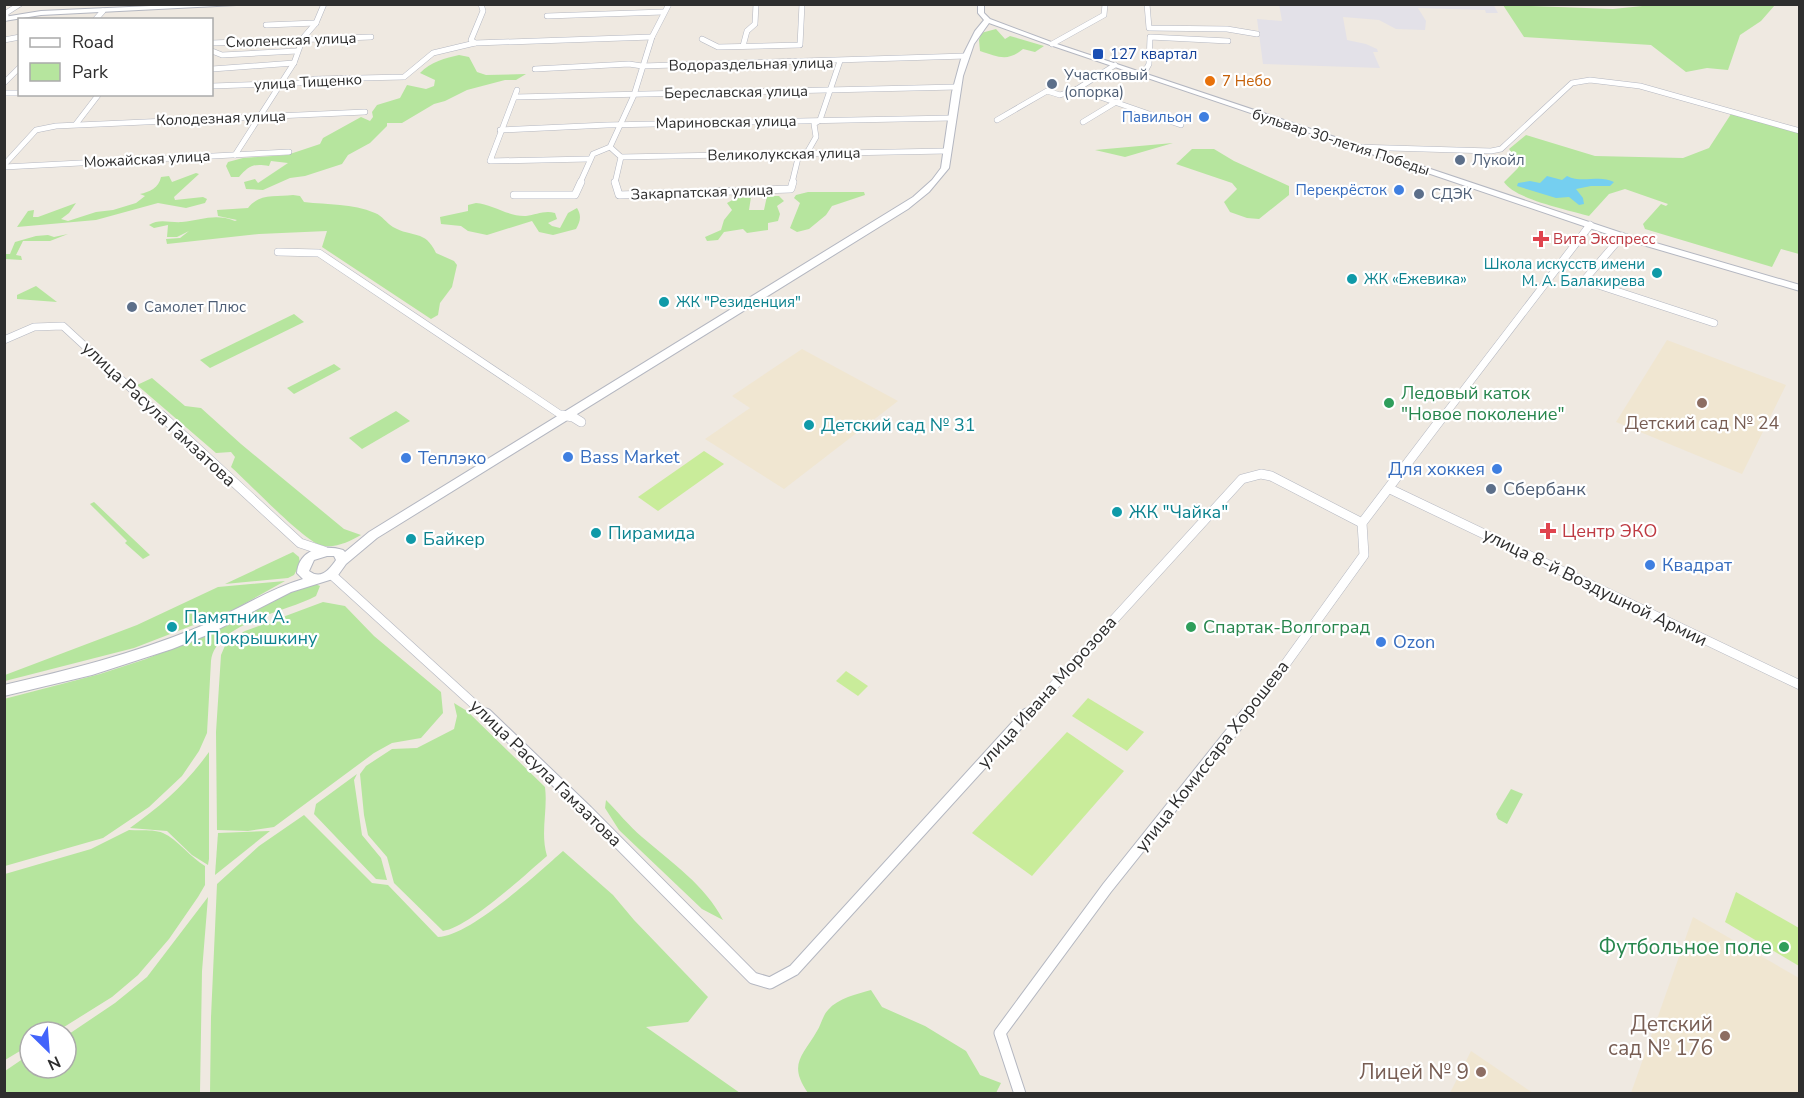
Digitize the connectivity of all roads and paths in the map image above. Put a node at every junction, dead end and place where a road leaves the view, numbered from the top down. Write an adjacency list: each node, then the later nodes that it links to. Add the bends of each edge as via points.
1 (20, 4): 15 (street)
2 (253, 4): 11 (main road)
3 (324, 4): 18 (street)
4 (481, 4): 29 (street, via 483,11 471,40)
5 (669, 4): 13 (street)
6 (756, 4): 31 (street, via 755,24 747,31)
7 (802, 4): 31 (street, via 800,45)
8 (981, 4): 17 (main road, via 981,13)
9 (1105, 4): 30 (street, via 1104,15)
10 (1147, 4): 20 (street)
11 (144, 7): 12 (main road)
12 (103, 10): 15 (main road); 16 (street)
13 (663, 12): 14 (street); 23 (street)
14 (547, 16)
15 (5, 18)
16 (97, 18)
17 (988, 20): 30 (main road, бульвар 30-летия Победы); 34 (main road, via 974,35)
18 (316, 23): 19 (street); 25 (street)
19 (266, 25)
20 (1149, 28): 21 (street, via 1227,29); 24 (street)
21 (1257, 34)
22 (371, 37): 25 (street, Смоленская улица)
23 (652, 37): 29 (street); 38 (street)
24 (1150, 37): 27 (street); 44 (street, via 1149,64)
25 (303, 38): 28 (street, Смоленская улица); 33 (street)
26 (702, 39): 31 (street, via 718,47)
27 (1228, 41)
28 (213, 43)
29 (475, 43): 46 (street, улица Тищенко, via 433,53 404,77)
30 (1052, 44): 37 (main road, бульвар 30-летия Победы)
31 (743, 46)
32 (213, 51): 33 (street, via 222,55)
33 (297, 51): 36 (street)
34 (966, 56): 35 (street, Водораздельная улица); 48 (main road)
35 (840, 61): 38 (street, Водораздельная улица); 51 (street)
36 (294, 63): 40 (street); 46 (street)
37 (1115, 65): 44 (main road, бульвар 30-летия Победы); 49 (street)
38 (642, 66): 41 (street, Водораздельная улица); 52 (street)
39 (18, 69): 42 (street)
40 (213, 69)
41 (535, 69)
42 (11, 75): 43 (street); 45 (street)
43 (18, 75)
44 (1143, 75): 68 (main road, бульвар 30-летия Победы)
45 (4, 83)
46 (279, 84): 47 (street, улица Тищенко); 57 (street)
47 (213, 86)
48 (957, 87): 51 (street, Береславская улица); 58 (main road)
49 (1077, 88): 55 (street); 60 (street, via 1060,95 1047,91)
50 (517, 90): 54 (street)
51 (829, 90): 52 (street, Береславская улица); 59 (street)
52 (634, 95): 54 (street, Береславская улица); 63 (street)
53 (97, 96): 62 (street)
54 (514, 97): 65 (street)
55 (1116, 102): 61 (street); 64 (street)
56 (365, 112): 57 (street, Колодезная улица)
57 (260, 116): 62 (street, Колодезная улица); 72 (street)
58 (952, 118): 59 (street, Мариновская улица); 69 (main road)
59 (820, 120): 63 (street, Мариновская улица); 71 (street, via 814,124 816,137 808,152)
60 (997, 120)
61 (1083, 122)
62 (76, 124): 75 (street, Колодезная улица, via 36,130)
63 (622, 124): 65 (street, Мариновская улица); 67 (street)
64 (1181, 125)
65 (500, 130): 74 (street, via 490,161)
66 (1800, 131): 68 (street, via 1640,86 1590,80 1572,83 1501,148 1491,151)
67 (610, 147): 73 (street); 74 (street, via 592,154)
68 (1356, 147): 77 (main road, бульвар 30-летия Победы)
69 (947, 151): 71 (street, Великолукская улица); 83 (main road, via 945,169 916,199)
70 (289, 152): 72 (street, Можайская улица)
71 (799, 154): 73 (street, Великолукская улица); 73 (street, Закарпатская улица, via 791,189 619,195 615,190)
72 (235, 155): 75 (street, Можайская улица)
73 (621, 157)
74 (590, 159): 76 (street, via 575,195)
75 (4, 166)
76 (514, 195)
77 (1590, 225): 78 (main road, бульвар 30-летия Победы); 85 (street)
78 (1622, 236): 80 (main road, бульвар 30-летия Победы); 81 (street, via 1586,278)
79 (278, 252): 83 (street, via 319,253)
80 (1800, 288)
81 (1714, 323)
82 (4, 340): 88 (street, улица Расула Гамзатова, via 34,327 63,326)
83 (564, 417): 84 (street); 87 (main road)
84 (581, 422)
85 (1390, 489): 86 (street); 95 (street, улица 8-й Воздушной Армии)
86 (1362, 523): 97 (street, улица Ивана Морозова, via 1271,476 1261,474 1242,479 794,970 770,983); 98 (street, улица Комиссара Хорошева, via 1364,555 1279,673 1107,888 1000,1033)
87 (373, 535): 89 (main road); 90 (main road)
88 (300, 543): 89 (street, улица Расула Гамзатова); 91 (street)
89 (326, 551): 90 (main road, via 339,553); 91 (main road, via 311,556)
90 (342, 561): 92 (main road)
91 (303, 567): 93 (main road, via 306,576); 94 (main road, via 288,585)
92 (332, 575): 93 (main road); 97 (street, улица Расула Гамзатова, via 460,690)
93 (317, 579): 94 (main road)
94 (264, 600): 96 (main road, via 202,631 131,658)
95 (1800, 686)
96 (4, 691)
97 (753, 978)
98 (1019, 1091)

